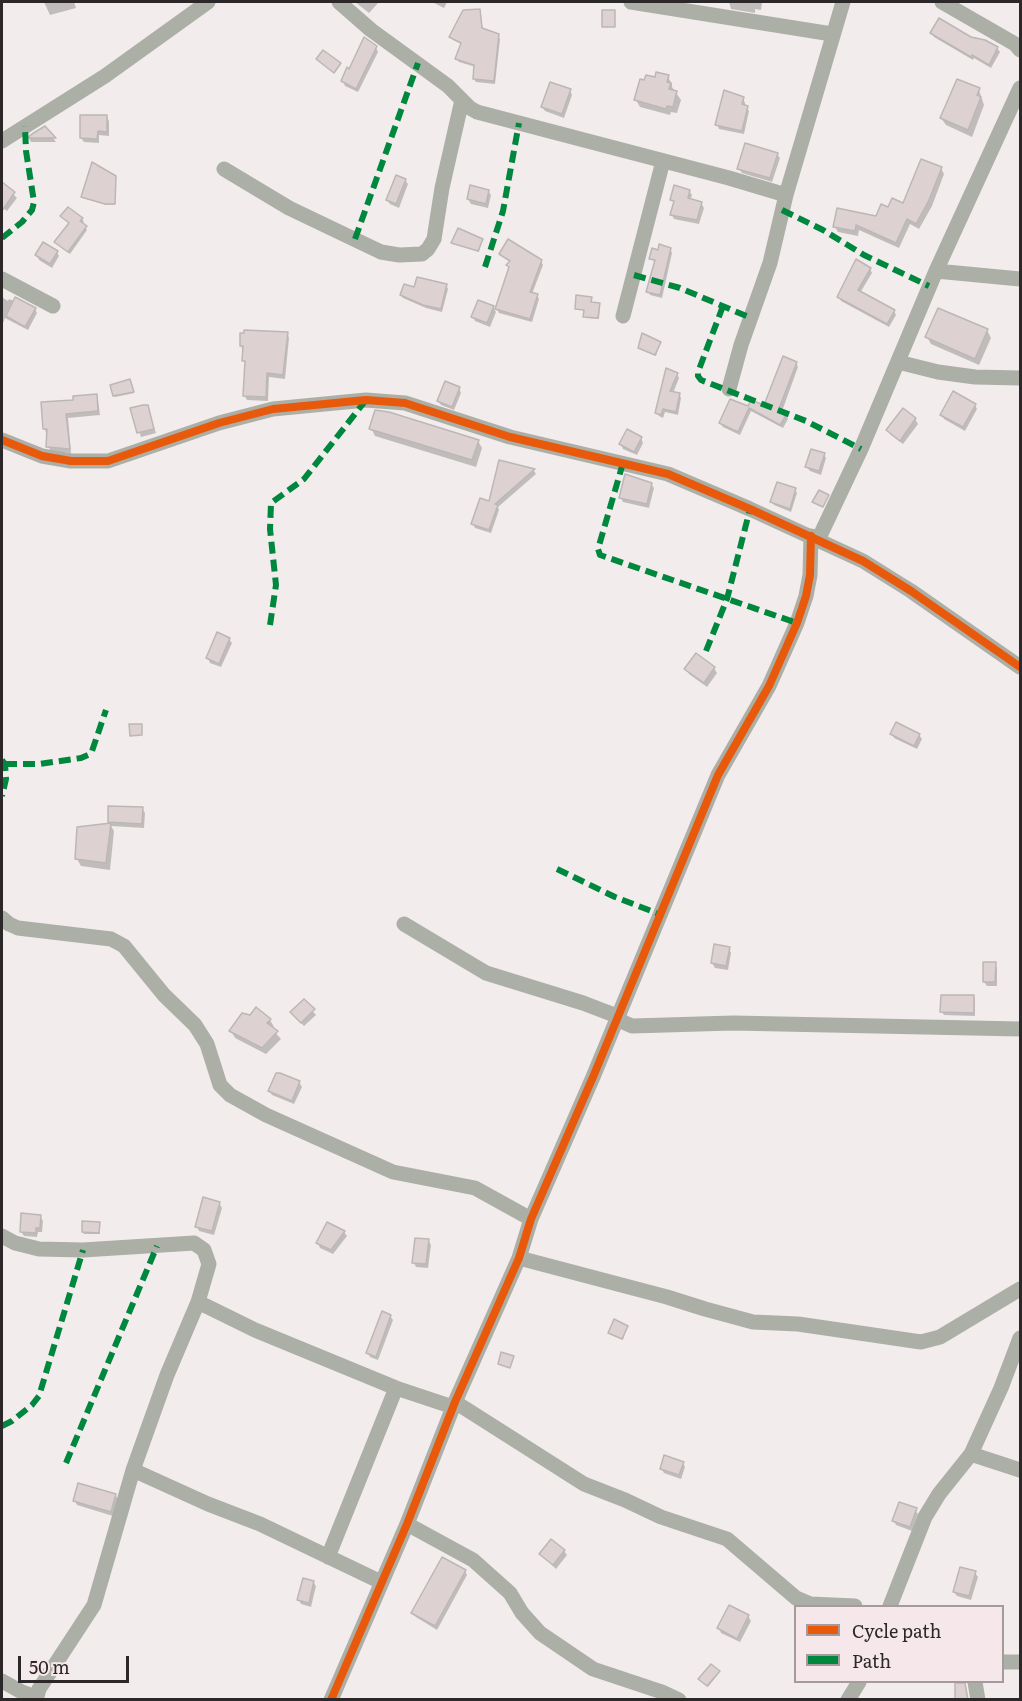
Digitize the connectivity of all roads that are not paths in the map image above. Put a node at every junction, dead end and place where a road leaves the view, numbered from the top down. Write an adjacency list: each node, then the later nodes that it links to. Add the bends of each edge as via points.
1 (208, 2): 10 (street, via 105,76)
2 (339, 2): 9 (street)
3 (631, 2): 6 (street)
4 (843, 2): 6 (street)
5 (942, 2): 7 (street)
6 (832, 34): 13 (street)
7 (1020, 50)
8 (1020, 88): 14 (street)
9 (462, 100): 11 (street, via 483,115); 12 (street, via 434,239 422,254 381,252 289,208)
10 (2, 141)
11 (663, 161): 13 (street); 18 (street)
12 (224, 169)
13 (786, 195): 21 (street, via 770,262)
14 (936, 271): 16 (street); 19 (street)
15 (2, 279): 17 (street)
16 (1020, 279)
17 (53, 306)
18 (623, 316)
19 (898, 362): 20 (street, via 975,377); 23 (street, via 861,449)
20 (1020, 378)
21 (729, 389)
22 (2, 440): 23 (street, via 42,456 71,461 108,460 219,423 273,410 366,400 405,403 510,437 668,474)
23 (814, 538): 24 (street, via 892,579); 27 (street, via 806,596 797,623 770,686 718,775)
24 (1020, 667)
25 (2, 918): 29 (street, via 18,928 111,939 124,946 164,995 195,1025 207,1044 220,1085 230,1095 393,1173 475,1188)
26 (404, 924): 27 (street, via 486,974)
27 (617, 1016): 28 (street, via 632,1026 733,1023); 29 (street)
28 (1020, 1029)
29 (531, 1220): 31 (street)
30 (2, 1236): 33 (street, via 39,1249 83,1251 194,1243 204,1250 209,1264)
31 (519, 1258): 32 (street, via 753,1322 798,1324 921,1342 940,1337); 36 (street)
32 (1020, 1289)
33 (198, 1302): 35 (street); 38 (street)
34 (1020, 1338): 37 (street)
35 (396, 1388): 36 (street); 41 (street)
36 (454, 1404): 40 (street); 43 (street, via 584,1484 661,1517 727,1539 796,1598 810,1604)
37 (971, 1454): 39 (street); 44 (street, via 925,1517)
38 (133, 1470): 41 (street); 50 (street, via 94,1605)
39 (1020, 1470)
40 (407, 1524): 42 (street); 52 (street, via 473,1560 510,1593 540,1633 593,1669)
41 (328, 1557): 42 (street)
42 (381, 1582): 51 (street)
43 (832, 1605)
44 (890, 1605)
45 (1004, 1662): 46 (street)
46 (1020, 1662)
47 (2, 1681): 50 (street)
48 (858, 1683): 53 (street)
49 (975, 1683): 54 (street)
50 (36, 1698)
51 (331, 1700)
52 (680, 1700)
53 (848, 1700)
54 (978, 1700)

